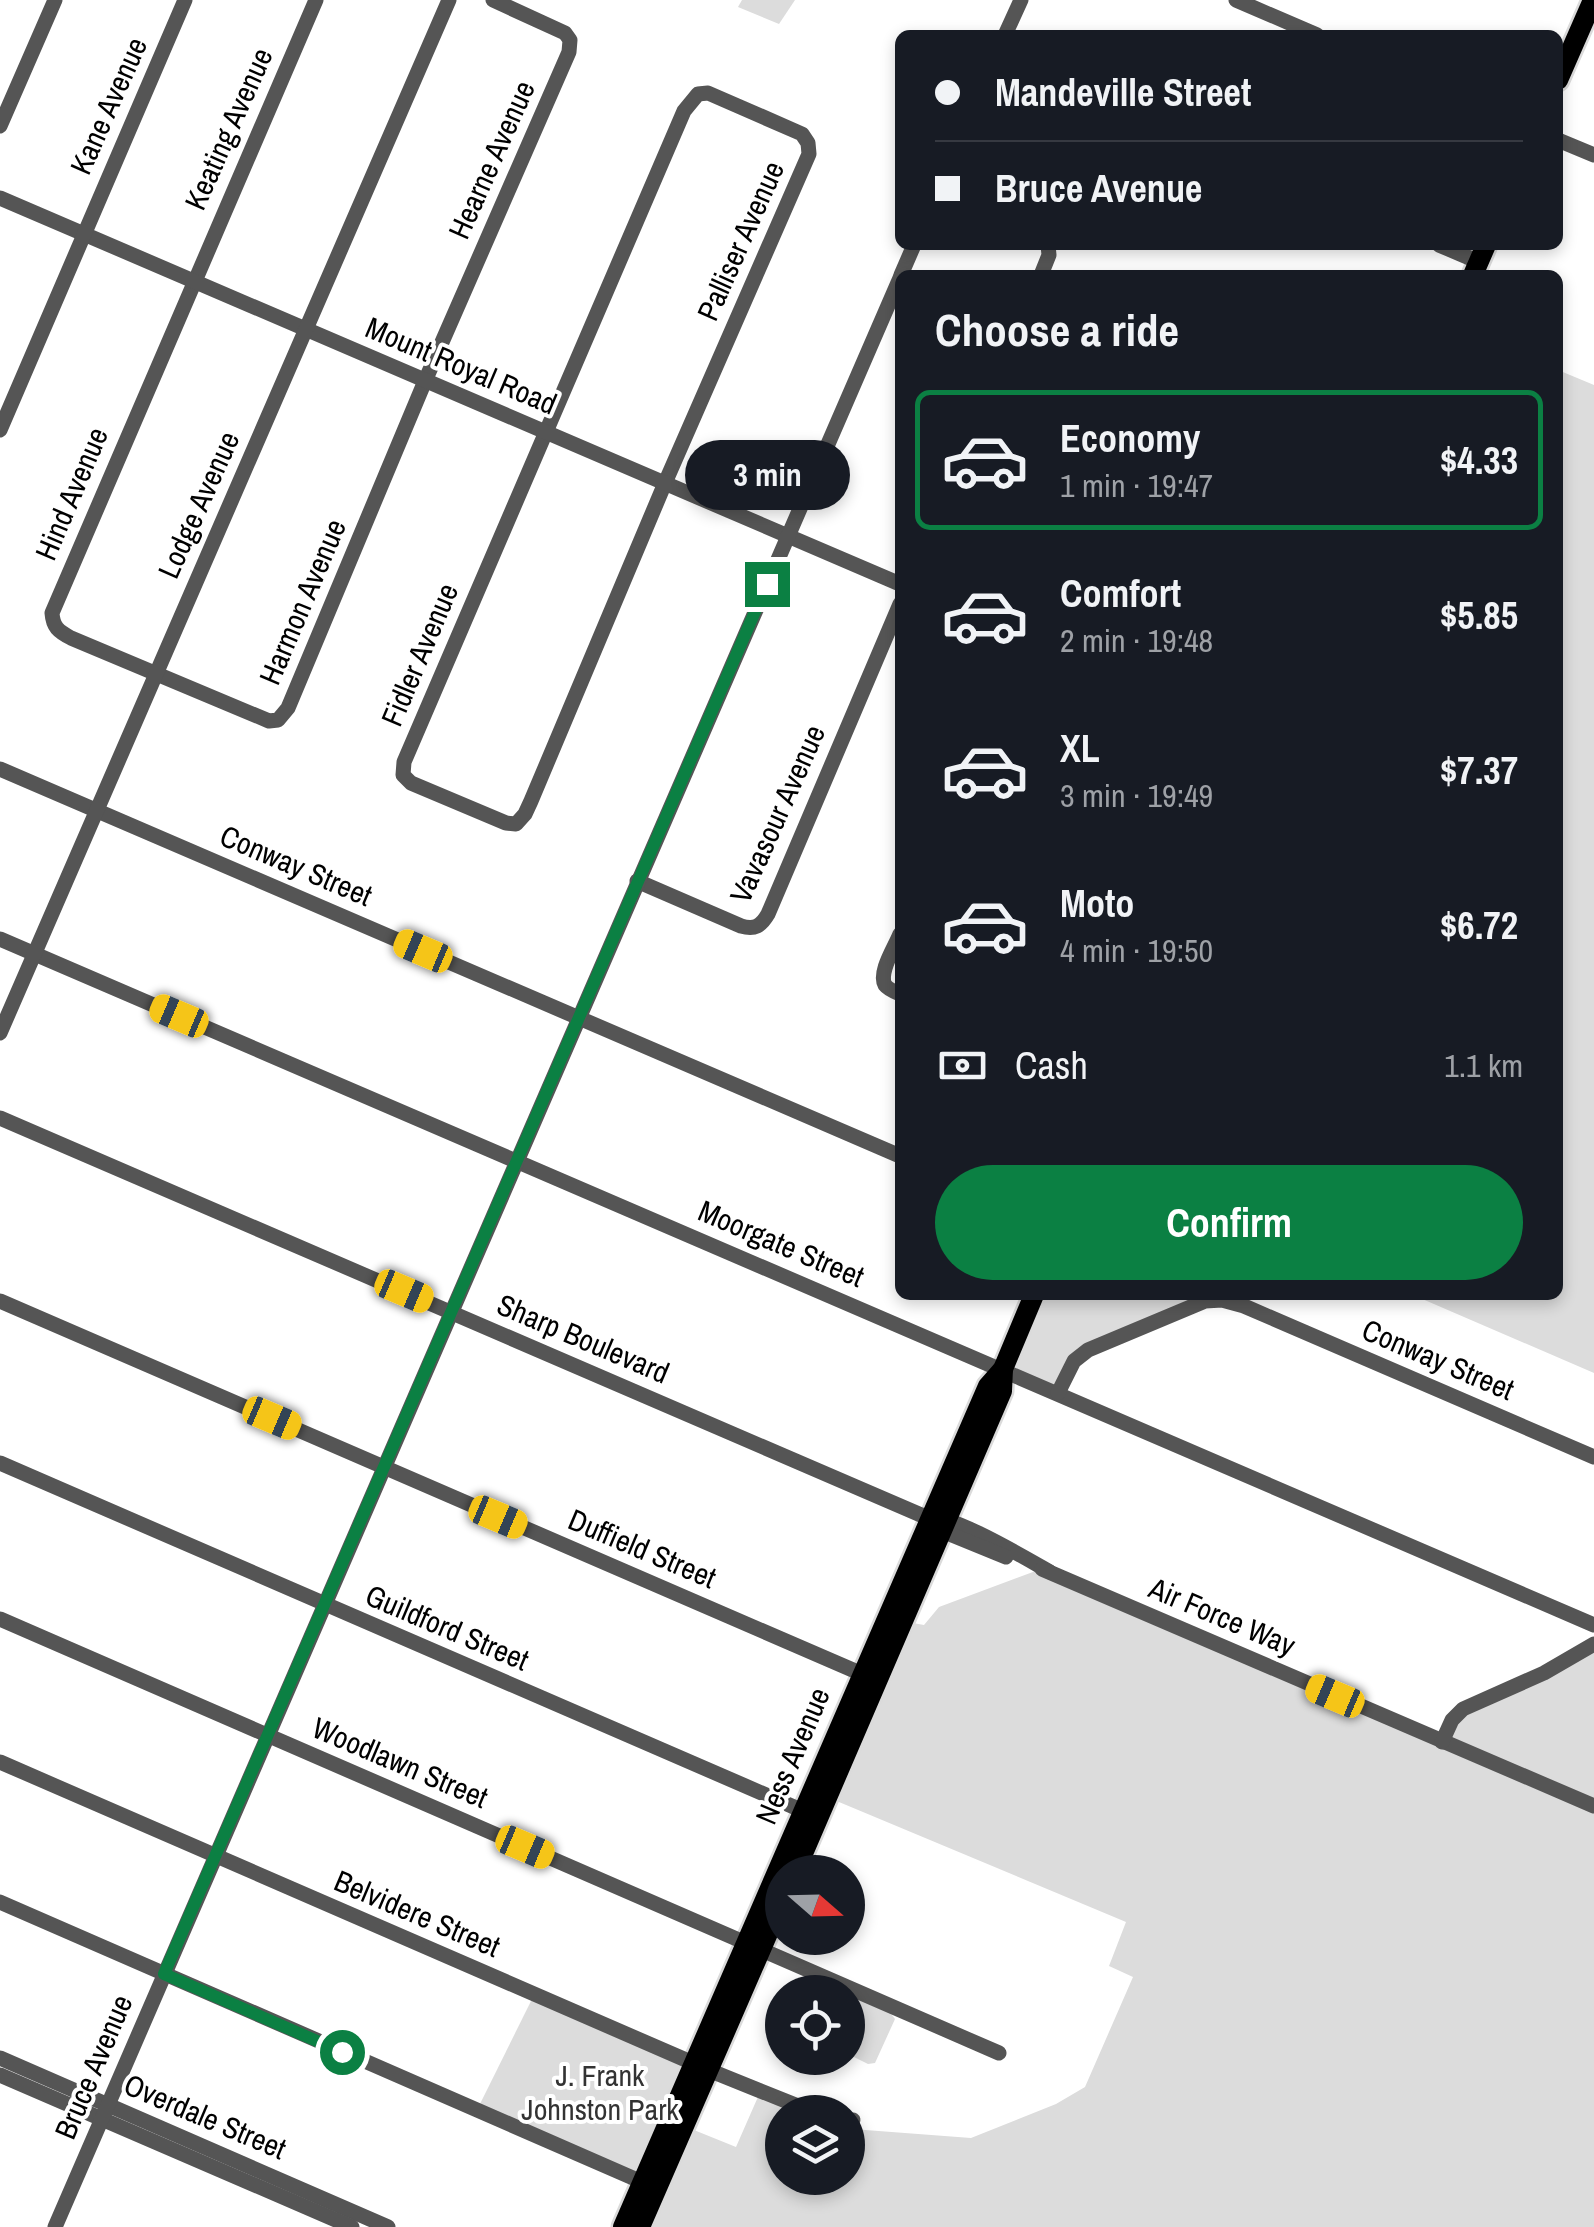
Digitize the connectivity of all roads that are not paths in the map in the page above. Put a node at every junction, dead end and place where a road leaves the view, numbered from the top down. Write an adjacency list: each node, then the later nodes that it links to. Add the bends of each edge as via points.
1 (54, 0): 12 (street)
2 (186, 0): 16 (street, Kane Avenue)
3 (316, 0): 19 (street, Keating Avenue)
4 (449, 0): 21 (street, Lodge Avenue)
5 (493, 0): 22 (street, Hearne Avenue, via 565,33 569,52)
6 (1021, 0): 9 (street)
7 (1236, 0): 10 (street)
8 (1593, 0): 11 (main road)
9 (1008, 30)
10 (1305, 30)
11 (1563, 69)
12 (0, 126)
13 (1563, 142): 14 (street)
14 (1594, 155)
15 (0, 198): 16 (street, Mount Royal Road)
16 (84, 234): 19 (street, Mount Royal Road); 23 (street, Kane Avenue)
17 (1452, 250): 18 (street)
18 (1479, 260)
19 (193, 281): 21 (street, Mount Royal Road); 29 (street, Hind Avenue, via 52,613 58,631)
20 (895, 291): 26 (street, Bruce Avenue)
21 (306, 330): 22 (street, Mount Royal Road); 29 (street, Lodge Avenue)
22 (426, 381): 24 (street, Mount Royal Road); 29 (street, Harmon Avenue, via 284,716 259,718)
23 (0, 430)
24 (545, 431): 25 (street, Mount Royal Road); 25 (street, Palliser Avenue, via 684,111 708,92 742,106 802,134 809,154); 25 (street, Fidler Avenue, via 404,762 412,784 506,823 516,824 525,814)
25 (665, 483): 26 (street, Mount Royal Road)
26 (788, 535): 27 (street, Mount Royal Road); 32 (street, Bruce Avenue)
27 (895, 582)
28 (895, 616): 32 (street, Vavasour Avenue, via 760,925 749,928)
29 (156, 674): 31 (street, Lodge Avenue)
30 (0, 769): 31 (street, Conway Street)
31 (97, 810): 35 (street, Lodge Avenue); 37 (street, Conway Street)
32 (637, 882): 37 (street, Bruce Avenue)
33 (0, 940): 35 (street, Moorgate Street)
34 (895, 945): 36 (street, via 884,980)
35 (34, 954): 38 (street, Lodge Avenue); 41 (street, Moorgate Street)
36 (895, 992)
37 (579, 1018): 40 (street, Conway Street); 41 (street, Bruce Avenue)
38 (0, 1033)
39 (0, 1118): 44 (street, Sharp Boulevard)
40 (895, 1154)
41 (516, 1161): 44 (street, Bruce Avenue); 45 (street, Moorgate Street)
42 (1032, 1300): 45 (main road, Ness Avenue)
43 (0, 1301): 49 (street, Duffield Street)
44 (451, 1312): 49 (street, Bruce Avenue); 50 (street, Sharp Boulevard)
45 (1003, 1369): 46 (street, Moorgate Street); 50 (main road, Ness Avenue, via 1002,1391)
46 (1058, 1393): 47 (street, Conway Street, via 1074,1361 1088,1350 1205,1301 1222,1300); 53 (street, Moorgate Street)
47 (1594, 1457)
48 (0, 1464): 51 (street, Guildford Street)
49 (384, 1466): 51 (street, Bruce Avenue); 55 (street, Duffield Street)
50 (934, 1522): 55 (main road, Ness Avenue); 57 (street, Air Force Way)
51 (324, 1605): 56 (street, Bruce Avenue); 60 (street, Guildford Street)
52 (0, 1619): 56 (street, Woodlawn Street)
53 (1594, 1624)
54 (1594, 1644): 57 (street, via 1463,1709)
55 (870, 1678): 60 (main road, Ness Avenue)
56 (268, 1736): 62 (street, Bruce Avenue); 65 (street, Woodlawn Street)
57 (1442, 1742): 59 (street, Air Force Way)
58 (0, 1762): 62 (street, Belvidere Street)
59 (1594, 1806)
60 (810, 1814): 61 (main road, Ness Avenue); 65 (main road, Ness Avenue)
61 (799, 1855)
62 (216, 1856): 66 (street, Bruce Avenue); 69 (street, Belvidere Street)
63 (0, 1902): 66 (street)
64 (765, 1927): 65 (main road, Ness Avenue)
65 (753, 1946): 67 (street, Woodlawn Street); 69 (main road, Ness Avenue)
66 (164, 1974): 72 (street, Bruce Avenue); 73 (street)
67 (999, 2053)
68 (0, 2058): 72 (street, Overdale Street)
69 (701, 2066): 71 (street, Belvidere Street); 73 (main road, Ness Avenue)
70 (0, 2074): 72 (street, Overdale Street)
71 (772, 2095)
72 (104, 2112): 74 (street, Bruce Avenue); 75 (street, Overdale Street); 76 (street, Overdale Street)
73 (649, 2185): 77 (main road, Ness Avenue); 78 (main road, Ness Avenue)
74 (54, 2227)
75 (352, 2227)
76 (388, 2227)
77 (623, 2227)
78 (640, 2227)

